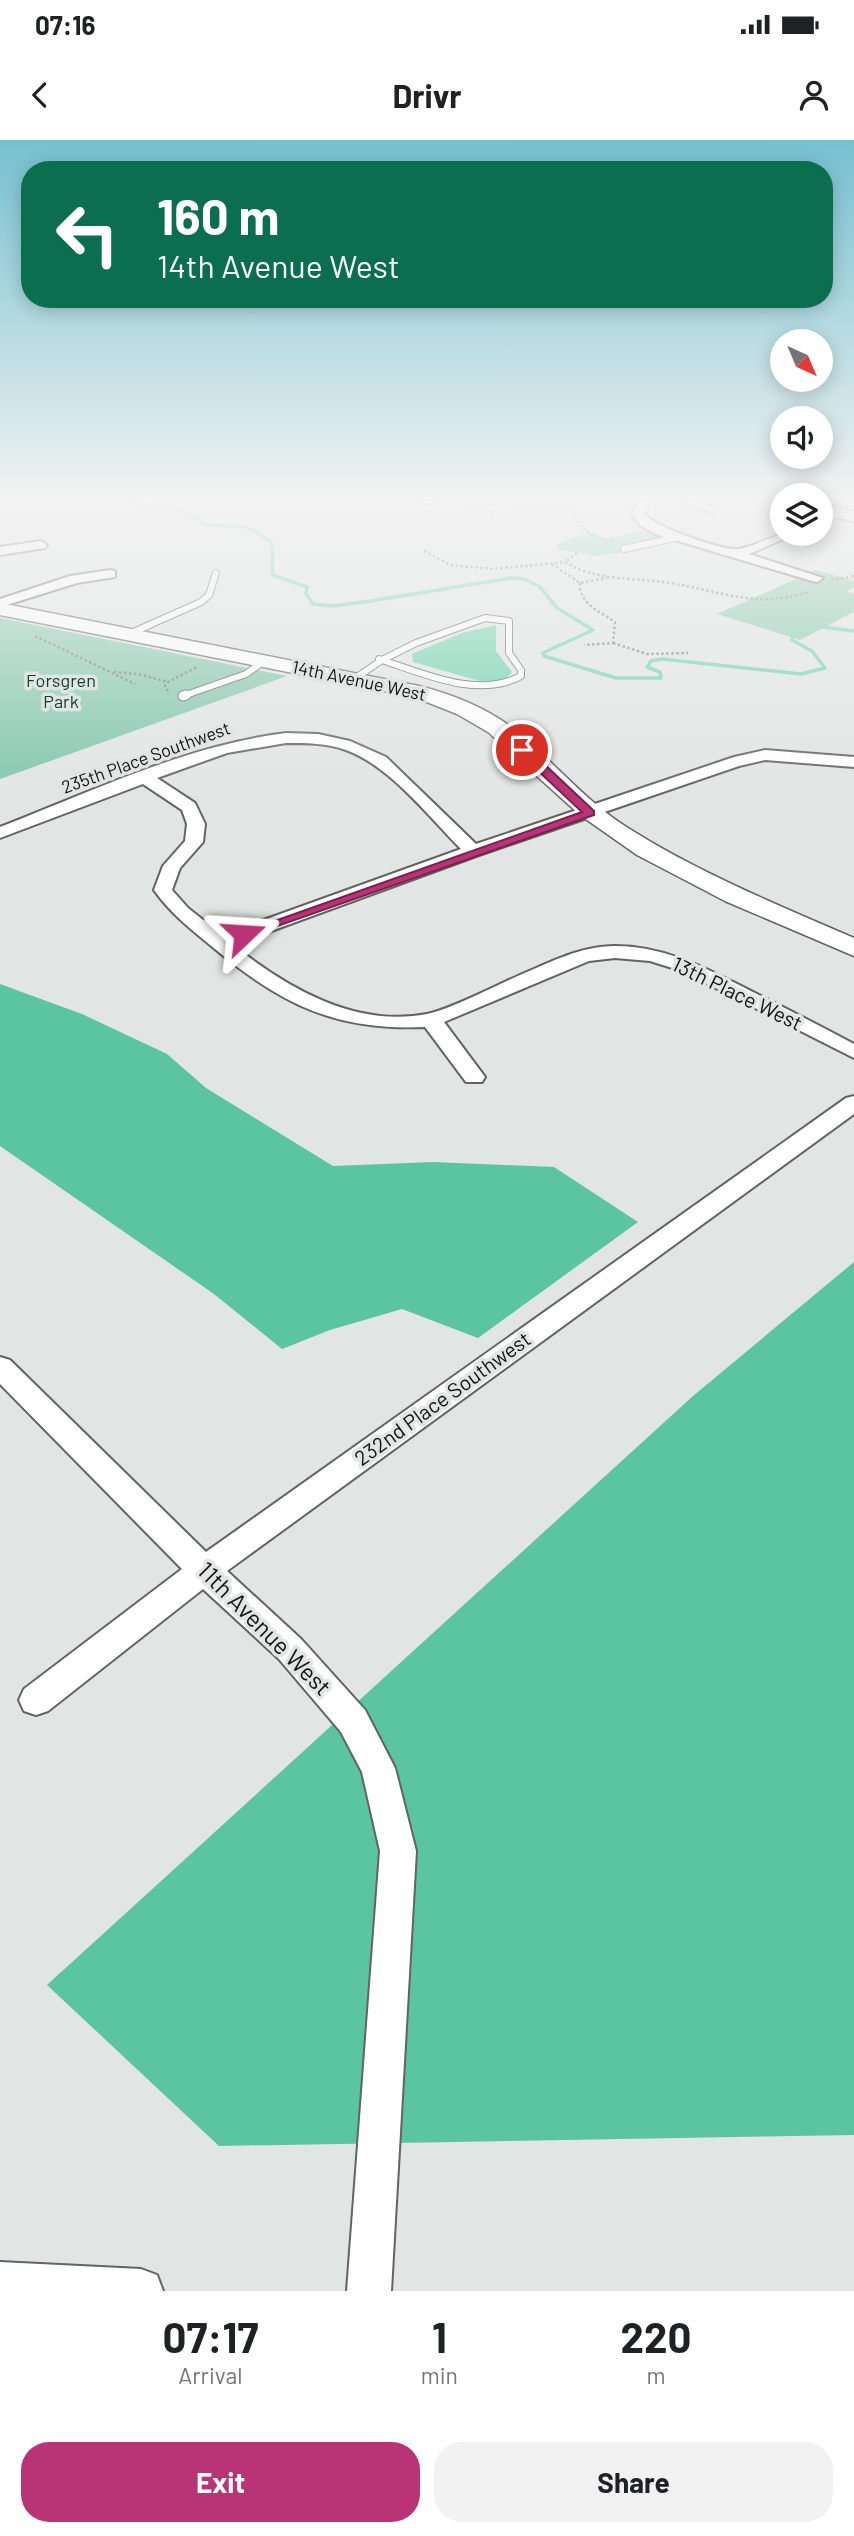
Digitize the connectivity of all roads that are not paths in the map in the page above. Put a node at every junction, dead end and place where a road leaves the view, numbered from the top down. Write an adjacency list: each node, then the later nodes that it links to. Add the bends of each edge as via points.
1 (202, 601): 3 (lane)
2 (0, 609): 3 (street, 14th Avenue West)
3 (130, 634): 5 (street, 14th Avenue West)
4 (379, 659): 4 (lane, via 412,643 494,617 509,621 509,653 521,676 506,685 483,687); 6 (lane)
5 (264, 661): 6 (street, 14th Avenue West); 7 (lane, via 246,674)
6 (354, 679): 10 (street, 14th Avenue West, via 419,692 480,718 505,734)
7 (183, 696)
8 (854, 762): 10 (street, via 765,755)
9 (144, 778): 11 (street, 235th Place Southwest); 12 (street, 235th Place Southwest, via 247,742 309,738 362,750 380,760); 13 (street, via 189,807 196,824 194,842 172,866 163,890 181,912)
10 (590, 813): 12 (street); 14 (street, 14th Avenue West, via 680,867)
11 (0, 833)
12 (473, 851): 13 (street)
13 (219, 943): 15 (street, via 256,973 301,1000 348,1016 391,1022)
14 (854, 948)
15 (431, 1020): 16 (street, 13th Place West, via 585,955 615,952 652,955 689,967); 17 (street)
16 (854, 1052)
17 (474, 1077)
18 (854, 1103): 20 (street, 232nd Place Southwest)
19 (0, 1367): 20 (street, 11th Avenue West)
20 (204, 1570): 21 (street, 232nd Place Southwest); 24 (street, 11th Avenue West, via 290,1648 354,1721 377,1768 398,1851)
21 (36, 1700)
22 (0, 2284): 23 (street)
23 (141, 2291)
24 (369, 2291)

